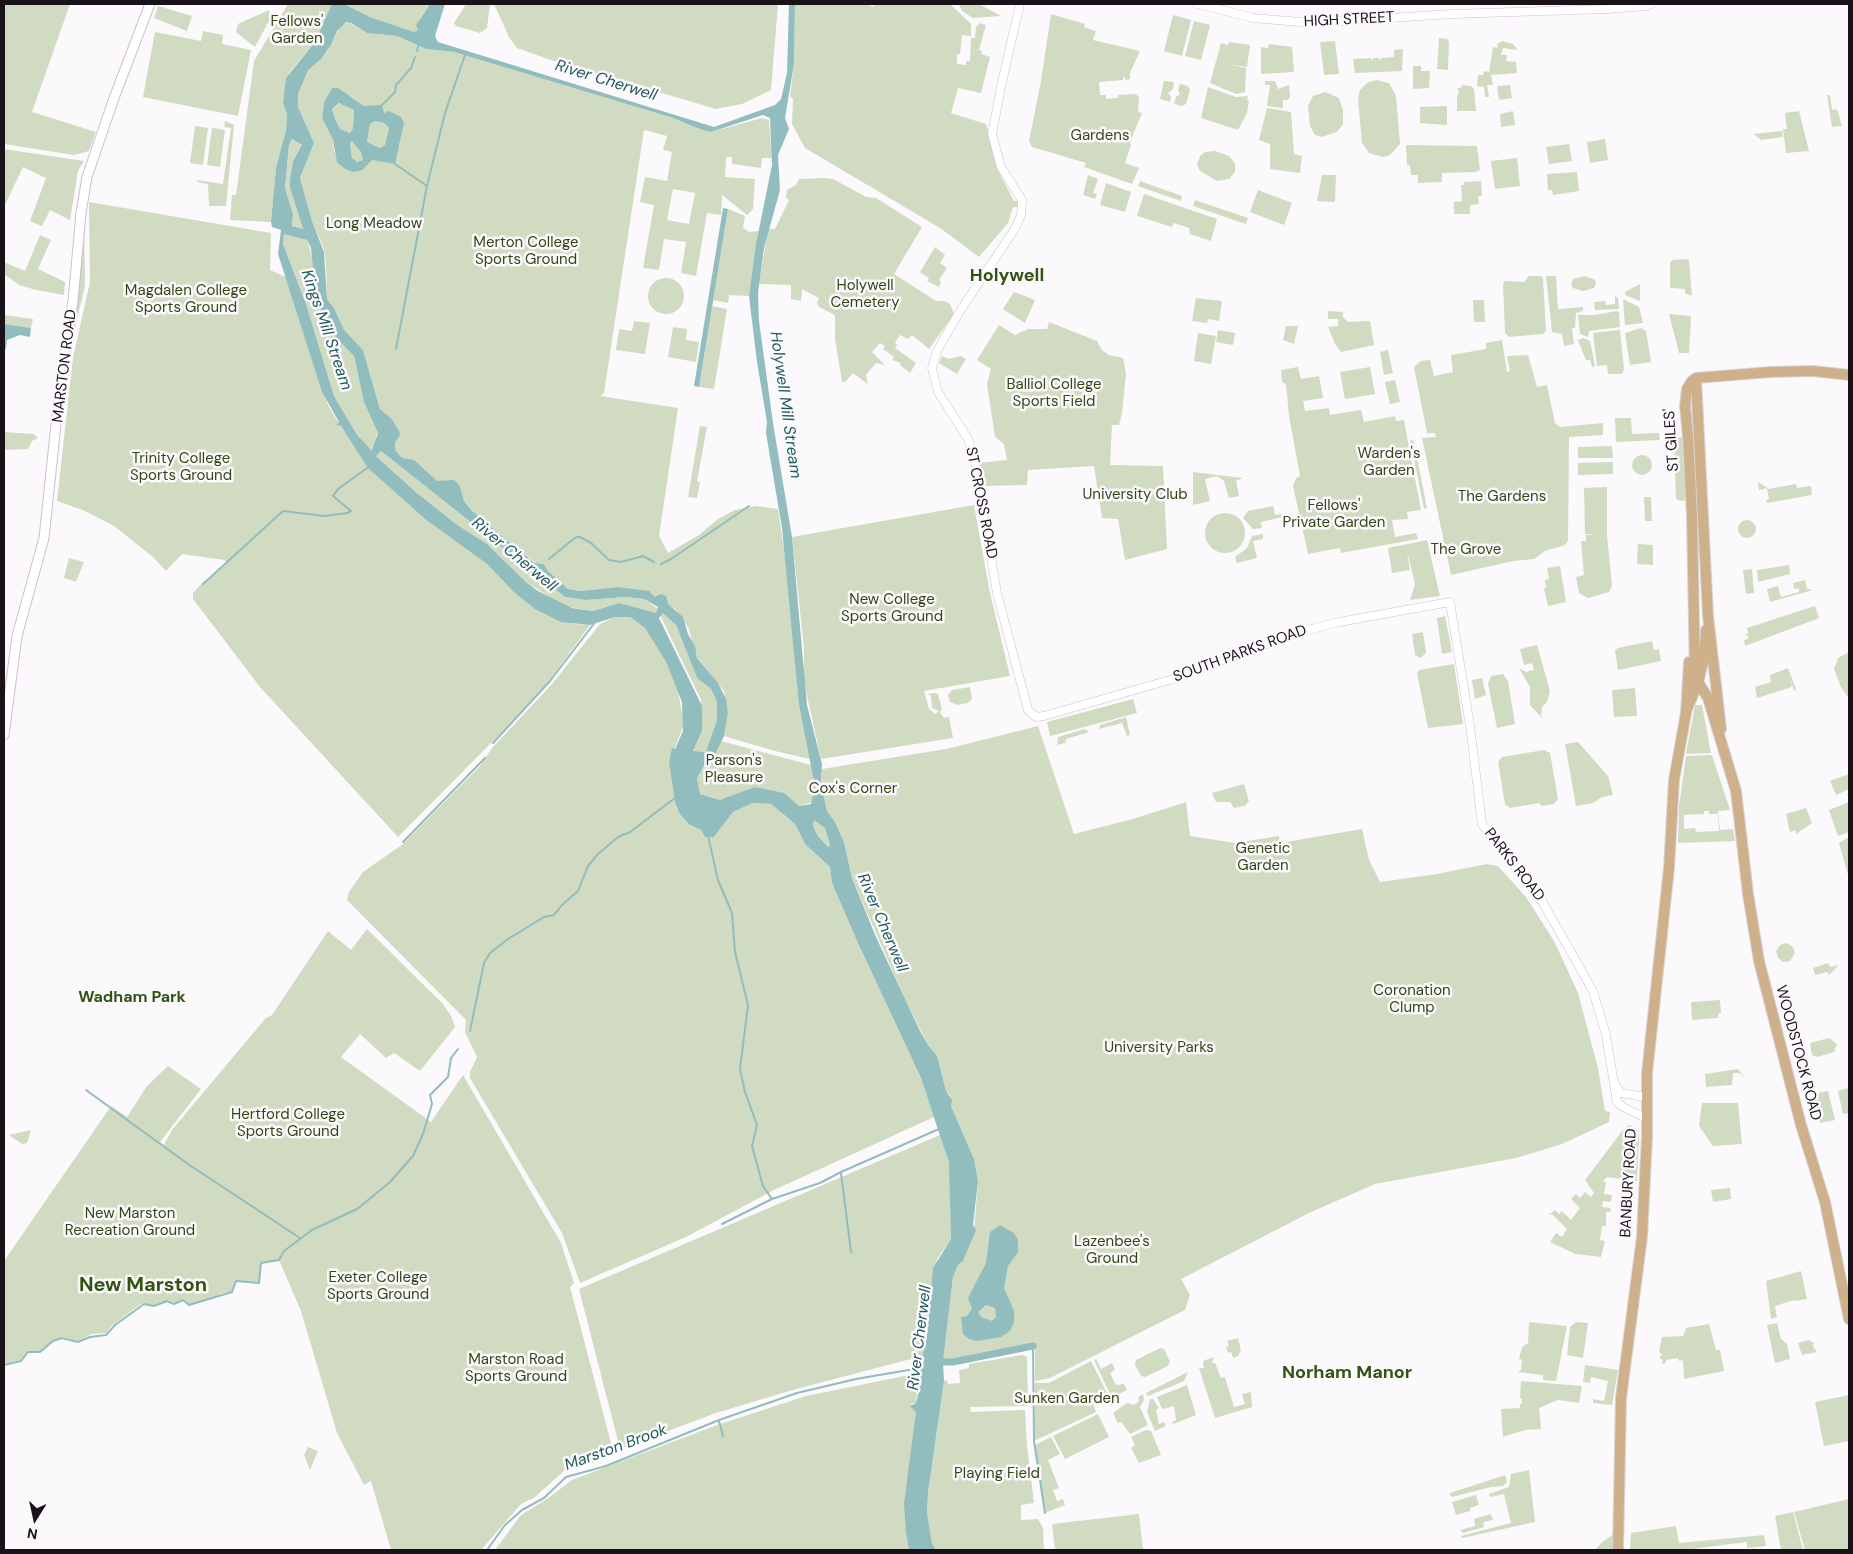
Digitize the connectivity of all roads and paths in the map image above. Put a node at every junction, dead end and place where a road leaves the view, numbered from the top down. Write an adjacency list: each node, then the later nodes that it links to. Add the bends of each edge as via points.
1 (150, 4): 15 (main road, MARSTON ROAD, via 87,177 44,538 17,636)
2 (1020, 4): 14 (street, ST CROSS ROAD, via 992,134 1001,167 1022,200 1021,215 960,311 937,351 932,368 938,392 968,439 975,462 998,595 1028,710)
3 (1198, 4): 4 (street, HIGH STREET, via 1253,18 1312,23)
4 (1651, 4)
5 (1849, 375): 6 (main road, via 1813,371)
6 (1696, 378): 8 (main road, ST GILES'); 9 (main road, ST GILES', via 1686,389 1684,406 1692,516)
7 (1450, 602): 14 (street, SOUTH PARKS ROAD, via 1311,629 1173,679 1044,716); 19 (street, PARKS ROAD, via 1482,824 1542,901 1593,991 1606,1035)
8 (1708, 616): 10 (main road, ST GILES'); 16 (main road, ST GILES')
9 (1694, 652): 10 (main road, ST GILES'); 13 (main road, ST GILES', via 1690,660)
10 (1698, 683): 11 (main road, ST GILES'); 12 (main road, ST GILES')
11 (1693, 699): 12 (main road, via 1704,697); 13 (main road, ST GILES')
12 (1710, 705): 16 (main road, ST GILES')
13 (1686, 713): 18 (main road, ST GILES')
14 (1034, 716)
15 (4, 734)
16 (1722, 741): 17 (main road, ST GILES')
17 (1736, 791): 22 (main road, WOODSTOCK ROAD, via 1748,894 1760,961 1801,1126 1826,1206)
18 (1670, 816): 20 (main road, BANBURY ROAD, via 1669,868)
19 (1615, 1084): 20 (street, via 1621,1094); 21 (street, PARKS ROAD, via 1617,1102)
20 (1646, 1097): 21 (main road, BANBURY ROAD)
21 (1646, 1118): 23 (main road, BANBURY ROAD, via 1642,1237 1621,1398)
22 (1849, 1319)
23 (1618, 1550)

